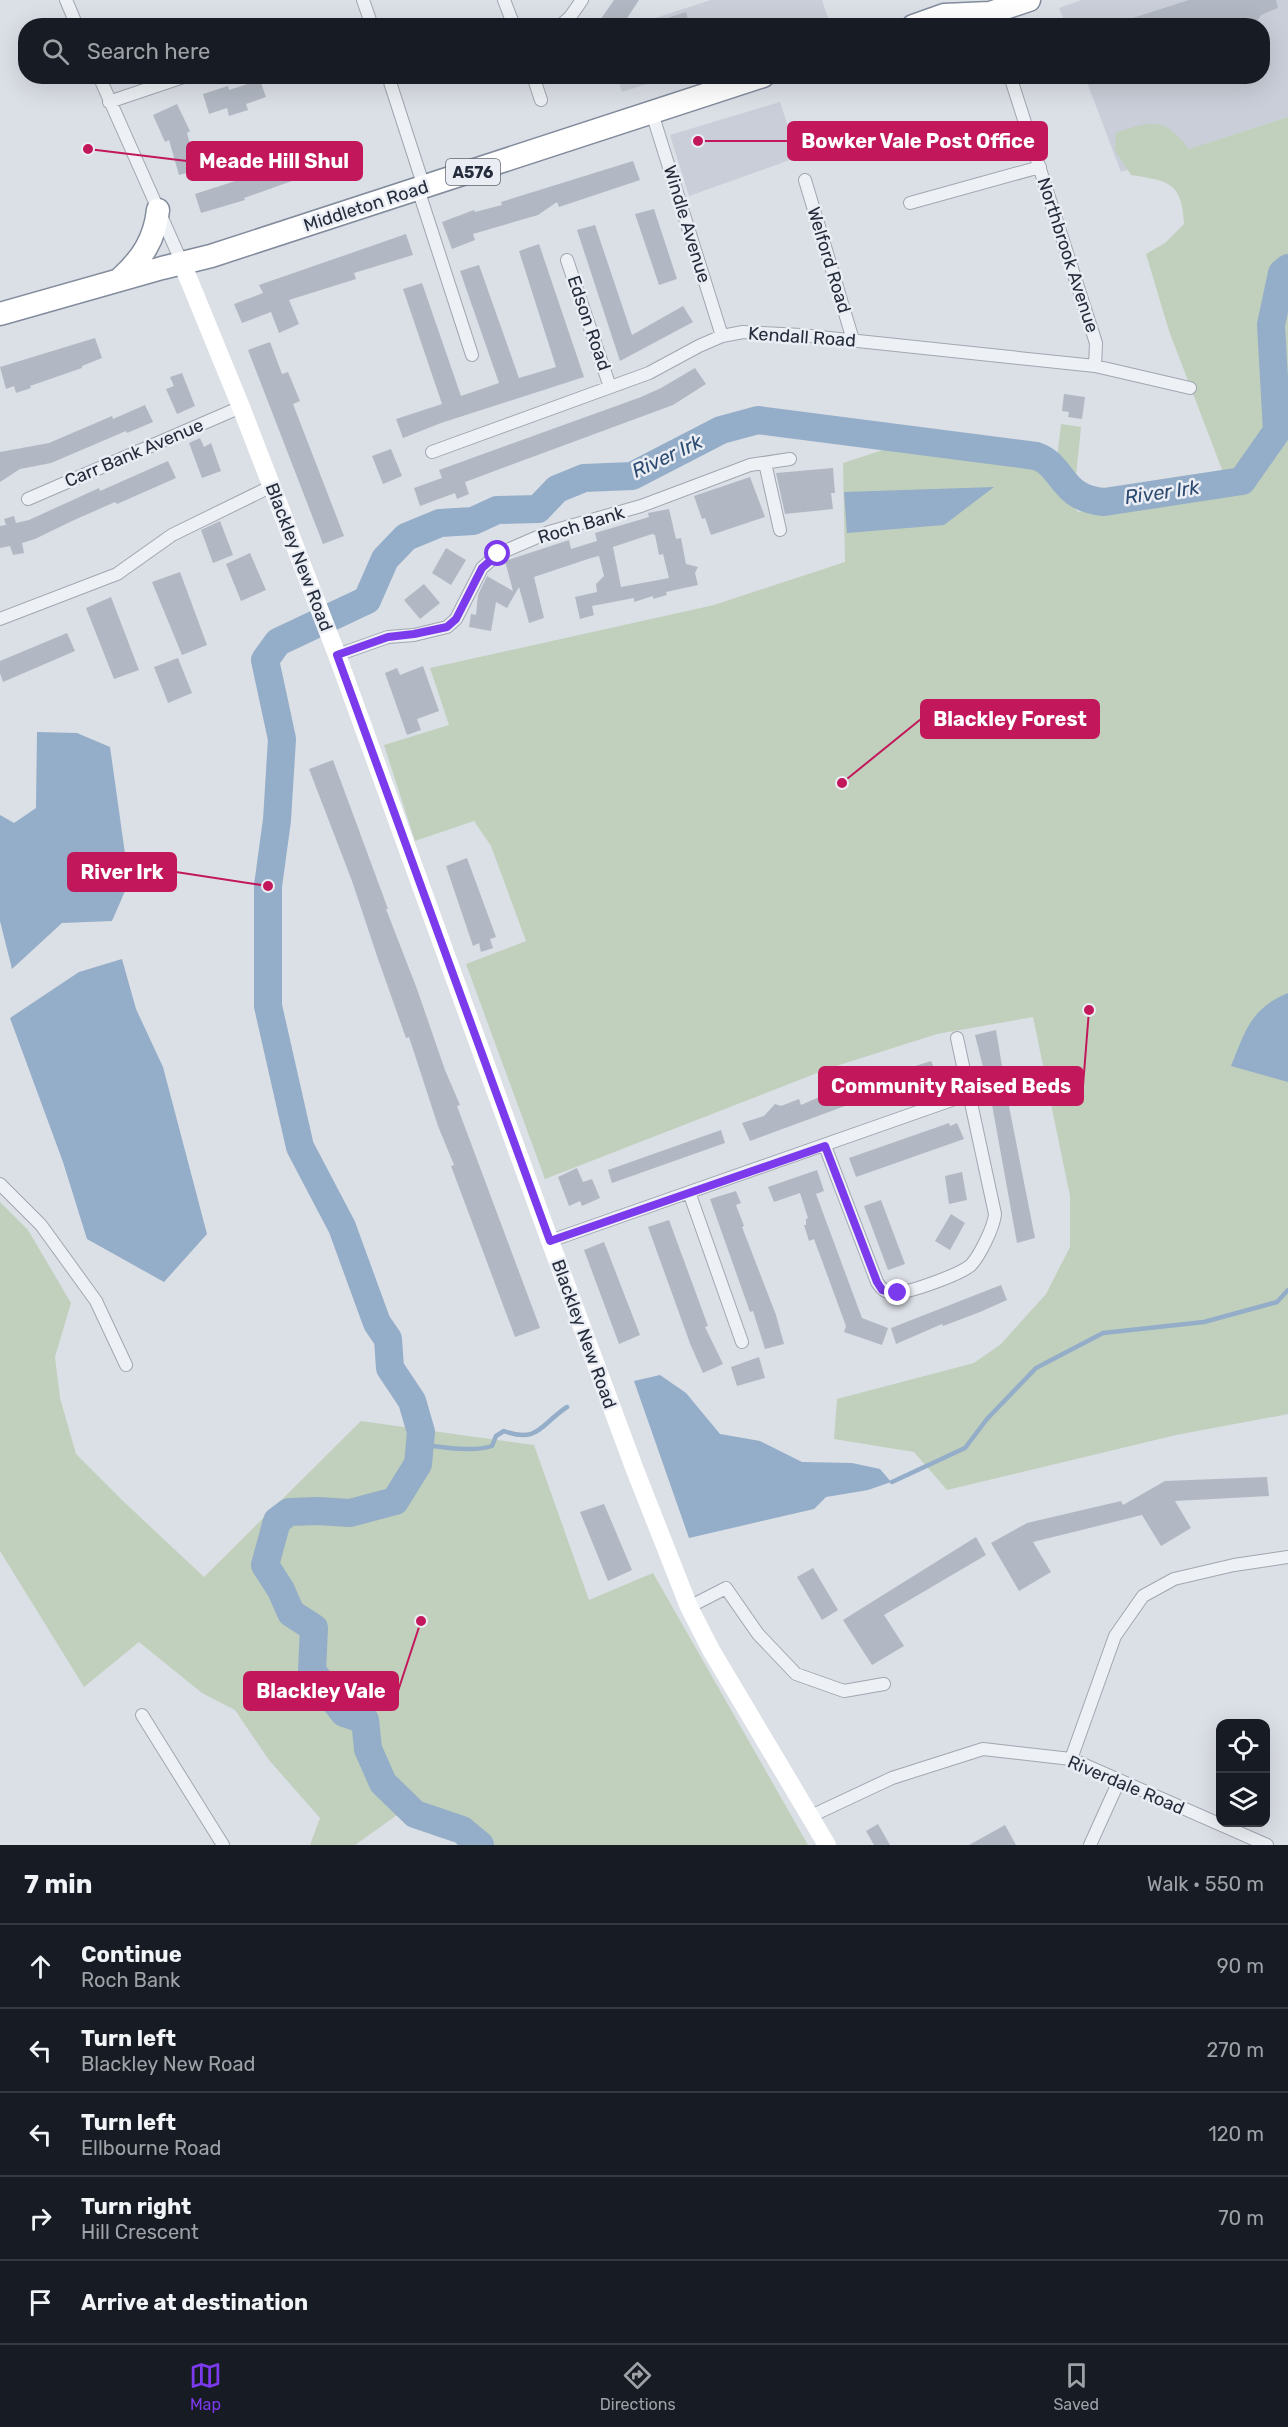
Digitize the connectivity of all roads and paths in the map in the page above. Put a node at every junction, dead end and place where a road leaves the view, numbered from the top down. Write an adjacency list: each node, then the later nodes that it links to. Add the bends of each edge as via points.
1 (66, 0): 8 (street)
2 (363, 0): 9 (street)
3 (504, 0): 10 (street)
4 (582, 0): 11 (street)
5 (962, 0): 7 (highway)
6 (1018, 2): 14 (highway)
7 (944, 15): 12 (highway); 13 (highway)
8 (74, 18)
9 (369, 18)
10 (511, 18)
11 (569, 18)
12 (936, 18)
13 (980, 18)
14 (994, 18)
15 (102, 84): 22 (street)
16 (162, 84): 22 (street)
17 (390, 84): 26 (street)
18 (536, 84): 21 (street)
19 (739, 84): 23 (highway, Middleton Road / A576)
20 (1014, 84): 24 (street, Northbrook Avenue)
21 (541, 100)
22 (109, 102): 28 (street)
23 (652, 113): 26 (highway, Middleton Road / A576); 33 (street, Windle Avenue)
24 (1040, 167): 27 (street); 36 (street, Northbrook Avenue, via 1096,343)
25 (805, 180): 34 (street, Welford Road)
26 (421, 188): 30 (highway, Middleton Road / A576); 35 (street)
27 (910, 203)
28 (158, 210): 30 (street); 31 (highway, via 149,244)
29 (567, 260): 37 (street, Edson Road)
30 (182, 263): 31 (highway, Middleton Road / A576); 39 (street, Blackley New Road)
31 (119, 280): 32 (highway, Middleton Road / A576)
32 (0, 314)
33 (722, 336): 34 (street, Kendall Road, via 764,332); 37 (street, Kendall Road, via 649,373)
34 (853, 340): 36 (street, Kendall Road)
35 (472, 355)
36 (1095, 366): 38 (street, Kendall Road)
37 (610, 387): 40 (street, Kendall Road)
38 (1190, 388)
39 (241, 407): 43 (street, Blackley New Road); 44 (street, Carr Bank Avenue)
40 (432, 452)
41 (790, 459): 42 (street, Roch Bank)
42 (765, 463): 45 (street); 47 (street, Roch Bank, via 750,465 641,506 549,532 498,554 482,568 456,619 447,627 388,637)
43 (272, 486): 46 (street, via 172,534 117,574); 47 (street, Blackley New Road)
44 (28, 499)
45 (780, 530)
46 (0, 619)
47 (337, 655): 53 (street, Blackley New Road)
48 (957, 1038): 49 (street)
49 (969, 1094): 50 (street); 50 (street, via 994,1223 969,1266 906,1292 890,1293 877,1282)
50 (825, 1146): 52 (street)
51 (0, 1184): 55 (street, via 41,1225 96,1301)
52 (689, 1192): 53 (street); 54 (street)
53 (550, 1241): 57 (street, Blackley New Road)
54 (742, 1342)
55 (126, 1365)
56 (1288, 1557): 60 (street, via 1174,1579 1143,1596 1115,1636)
57 (689, 1607): 58 (street, via 726,1588 758,1634 796,1674 844,1691); 62 (street, Blackley New Road)
58 (884, 1684)
59 (142, 1714): 63 (street)
60 (1071, 1759): 61 (street, Riverdale Road); 62 (street, Riverdale Road, via 983,1749 892,1778)
61 (1119, 1781): 65 (street); 66 (street, Riverdale Road)
62 (811, 1816): 64 (street, Blackley New Road)
63 (223, 1845)
64 (827, 1845)
65 (1090, 1845)
66 (1267, 1845)

